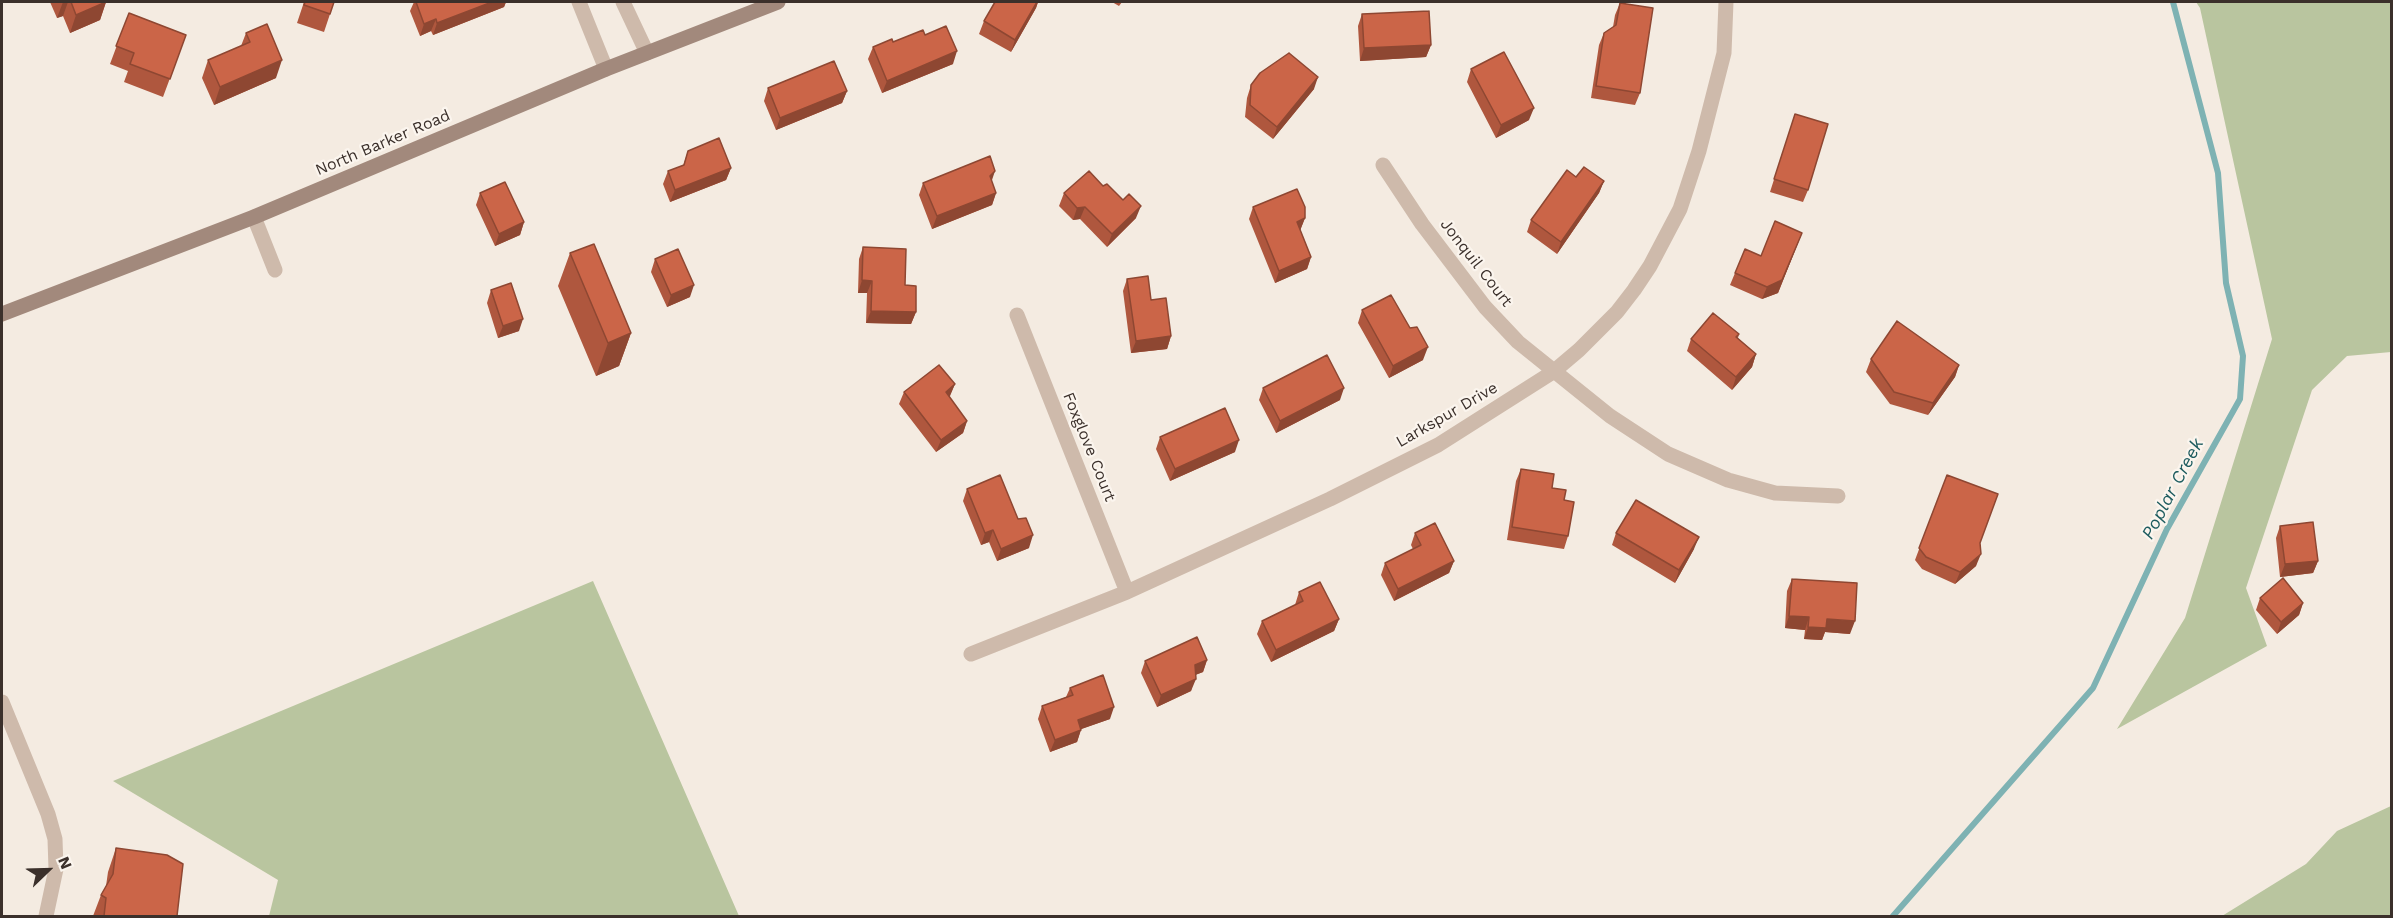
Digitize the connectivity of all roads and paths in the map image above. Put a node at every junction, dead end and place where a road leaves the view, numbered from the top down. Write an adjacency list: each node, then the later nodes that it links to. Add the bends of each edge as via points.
1 (579, 2): 6 (street)
2 (623, 2): 5 (street)
3 (778, 2): 5 (main road, North Barker Road)
4 (1726, 2): 12 (street, Larkspur Drive, via 1724,53 1680,208 1650,266 1617,312)
5 (647, 53): 6 (main road, North Barker Road)
6 (606, 69): 8 (main road, North Barker Road)
7 (1383, 165): 12 (street, Jonquil Court, via 1485,307)
8 (254, 217): 9 (street); 10 (main road, North Barker Road)
9 (275, 270)
10 (2, 314)
11 (1017, 315): 14 (street, Foxglove Court)
12 (1553, 372): 13 (street, Jonquil Court, via 1668,454 1728,480 1775,493); 14 (street, Larkspur Drive, via 1437,445 1248,538)
13 (1838, 496)
14 (1127, 592): 15 (street, Larkspur Drive)
15 (971, 654)
16 (2, 702): 17 (street, via 55,838 56,868)
17 (46, 916)

